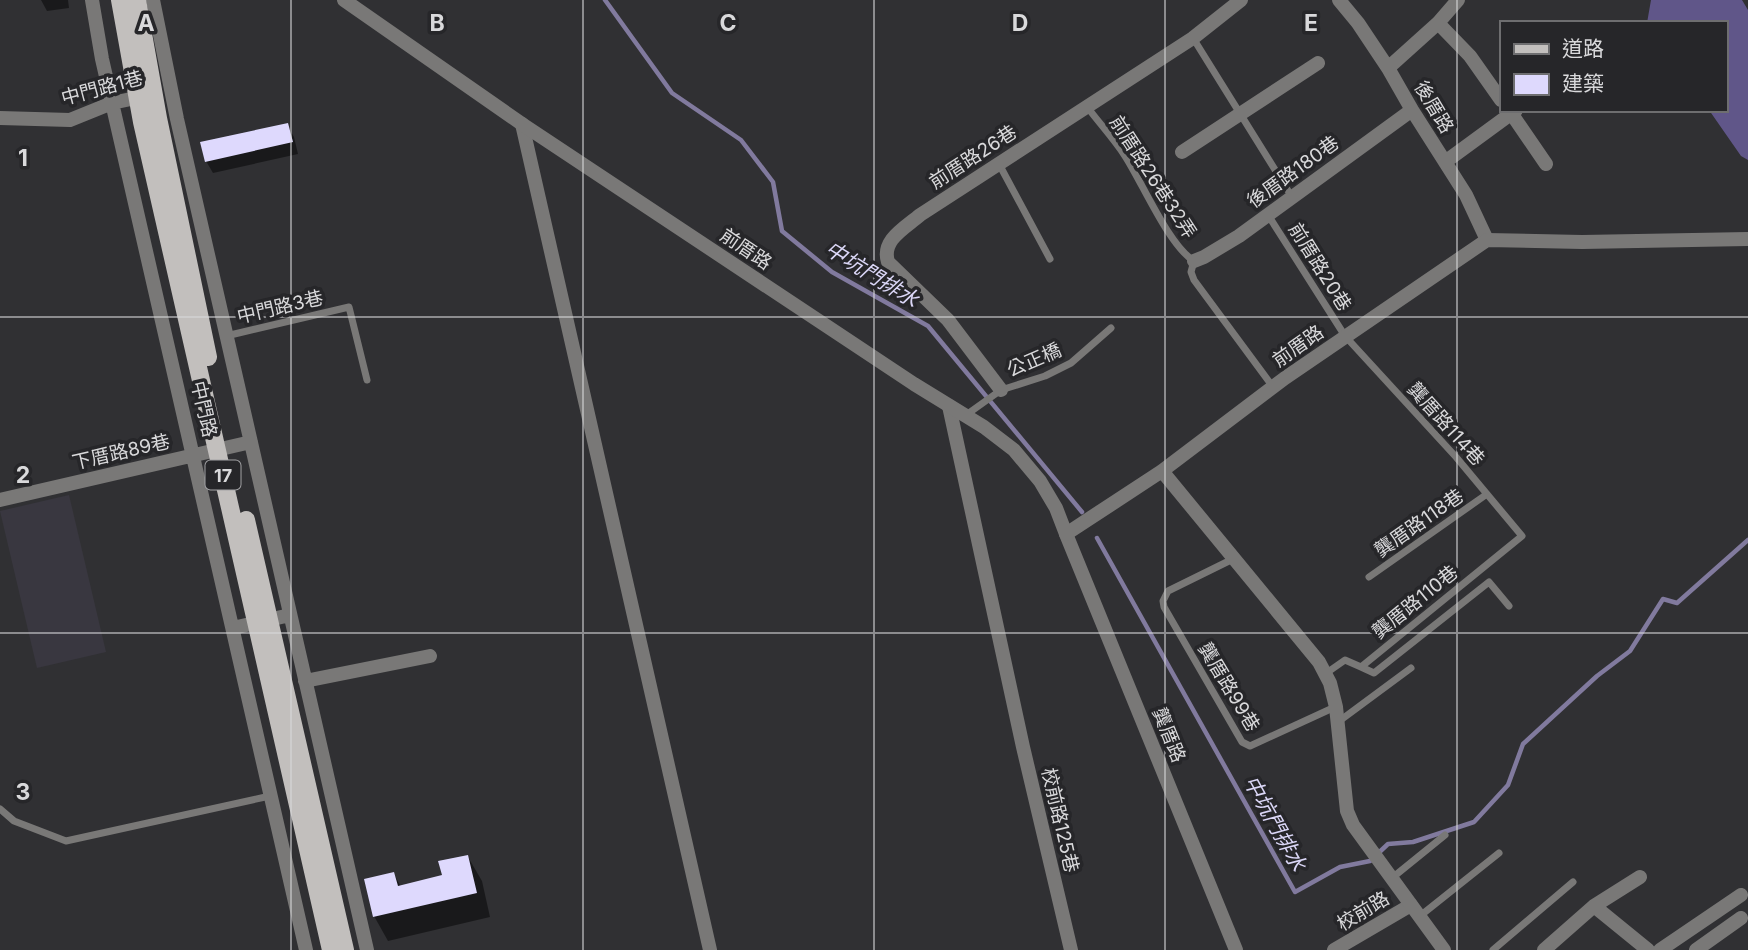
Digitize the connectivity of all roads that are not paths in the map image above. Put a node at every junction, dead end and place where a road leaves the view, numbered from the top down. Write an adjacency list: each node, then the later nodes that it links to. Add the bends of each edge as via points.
1 (92, 0): 15 (street, 中門路)
2 (120, 0): 13 (main road, 中門路 / 17)
3 (137, 0): 13 (main road, 中門路 / 17)
4 (153, 0): 13 (street, 中門路)
5 (344, 0): 21 (street, 前厝路)
6 (1241, 0): 10 (street, 前厝路26巷)
7 (1339, 0): 12 (street, 後厝路)
8 (1458, 0): 9 (street)
9 (1438, 23): 12 (street); 14 (street, via 1470,56)
10 (1193, 38): 16 (street, 前厝路26巷); 19 (lane)
11 (1318, 63): 19 (street)
12 (1388, 68): 17 (street, 後厝路)
13 (154, 94): 15 (street, 中門路1巷); 33 (street, 中門路); 41 (main road, 中門路 / 17)
14 (1500, 99)
15 (112, 103): 20 (street, 中門路1巷, via 70,120); 42 (street, 中門路)
16 (1088, 108): 24 (street, 前厝路26巷); 31 (lane, 前厝路26巷32弄, via 1125,155 1160,217)
17 (1412, 110): 23 (street, 後厝路); 26 (street, 後厝路180巷)
18 (1512, 112): 23 (street); 25 (street)
19 (1240, 114): 22 (street); 26 (lane)
20 (0, 118)
21 (522, 124): 38 (street, 前厝路); 76 (street)
22 (1182, 152)
23 (1445, 162): 29 (street, 後厝路)
24 (999, 163): 30 (lane); 37 (street, 前厝路26巷, via 920,215 887,245 885,253 888,262 948,320)
25 (1545, 164)
26 (1293, 197): 27 (street, 後厝路180巷)
27 (1268, 215): 31 (street, 後厝路180巷); 34 (lane, 前厝路20巷)
28 (1748, 239): 29 (street)
29 (1487, 240): 34 (street, 前厝路)
30 (1050, 259)
31 (1194, 261): 36 (lane, via 1194,280)
32 (1111, 328): 37 (lane, 公正橋, via 1070,363)
33 (226, 336): 35 (lane, 中門路3巷, via 349,307); 40 (street, 中門路)
34 (1345, 336): 36 (street, 前厝路); 44 (lane, 龔厝路114巷)
35 (367, 380)
36 (1273, 387): 43 (street, 前厝路)
37 (998, 393): 39 (lane, 公正橋)
38 (949, 406): 39 (street, 前厝路); 77 (street, 校前路125巷)
39 (965, 416): 46 (street, 前厝路, via 1014,450 1040,481)
40 (251, 442): 41 (street, 下厝路89巷); 51 (street, 中門路)
41 (223, 448): 42 (street, 下厝路89巷); 52 (main road, 中門路 / 17)
42 (193, 455): 45 (street, 下厝路89巷); 53 (street, 中門路)
43 (1162, 471): 46 (street, 前厝路); 48 (street)
44 (1487, 494): 47 (lane, 龔厝路114巷); 49 (lane, 龔厝路118巷)
45 (0, 500)
46 (1066, 534): 78 (street, 龔厝路)
47 (1522, 536): 55 (lane, 龔厝路110巷)
48 (1233, 558): 57 (street); 59 (lane, 龔厝路99巷, via 1168,591 1164,607 1245,745)
49 (1369, 577)
50 (1509, 606): 55 (lane, via 1489,582 1374,673)
51 (290, 615): 52 (street); 58 (street, 中門路)
52 (264, 622): 53 (street); 73 (main road, 中門路 / 17); 74 (main road, 中門路 / 17)
53 (233, 628): 61 (street, 中門路)
54 (430, 656): 58 (street)
55 (1361, 667): 57 (lane, via 1345,660)
56 (1411, 668): 60 (lane)
57 (1325, 674): 59 (street)
58 (305, 681): 75 (street, 中門路)
59 (1336, 707): 60 (street)
60 (1337, 722): 66 (street, via 1347,811)
61 (271, 796): 62 (lane, via 66,841 14,821); 72 (street, 中門路)
62 (0, 809)
63 (1445, 835): 66 (lane)
64 (1499, 853): 70 (lane)
65 (1640, 877): 69 (street)
66 (1392, 878): 70 (street)
67 (1573, 882): 81 (lane)
68 (1741, 895): 84 (street)
69 (1594, 906): 82 (street); 83 (street)
70 (1415, 911): 79 (street, 校前路); 80 (street)
71 (1741, 918): 85 (street)
72 (306, 950)
73 (331, 950)
74 (345, 950)
75 (367, 950)
76 (710, 950)
77 (1071, 950)
78 (1236, 950)
79 (1334, 950)
80 (1444, 950)
81 (1493, 950)
82 (1544, 950)
83 (1648, 950)
84 (1660, 950)
85 (1696, 950)

